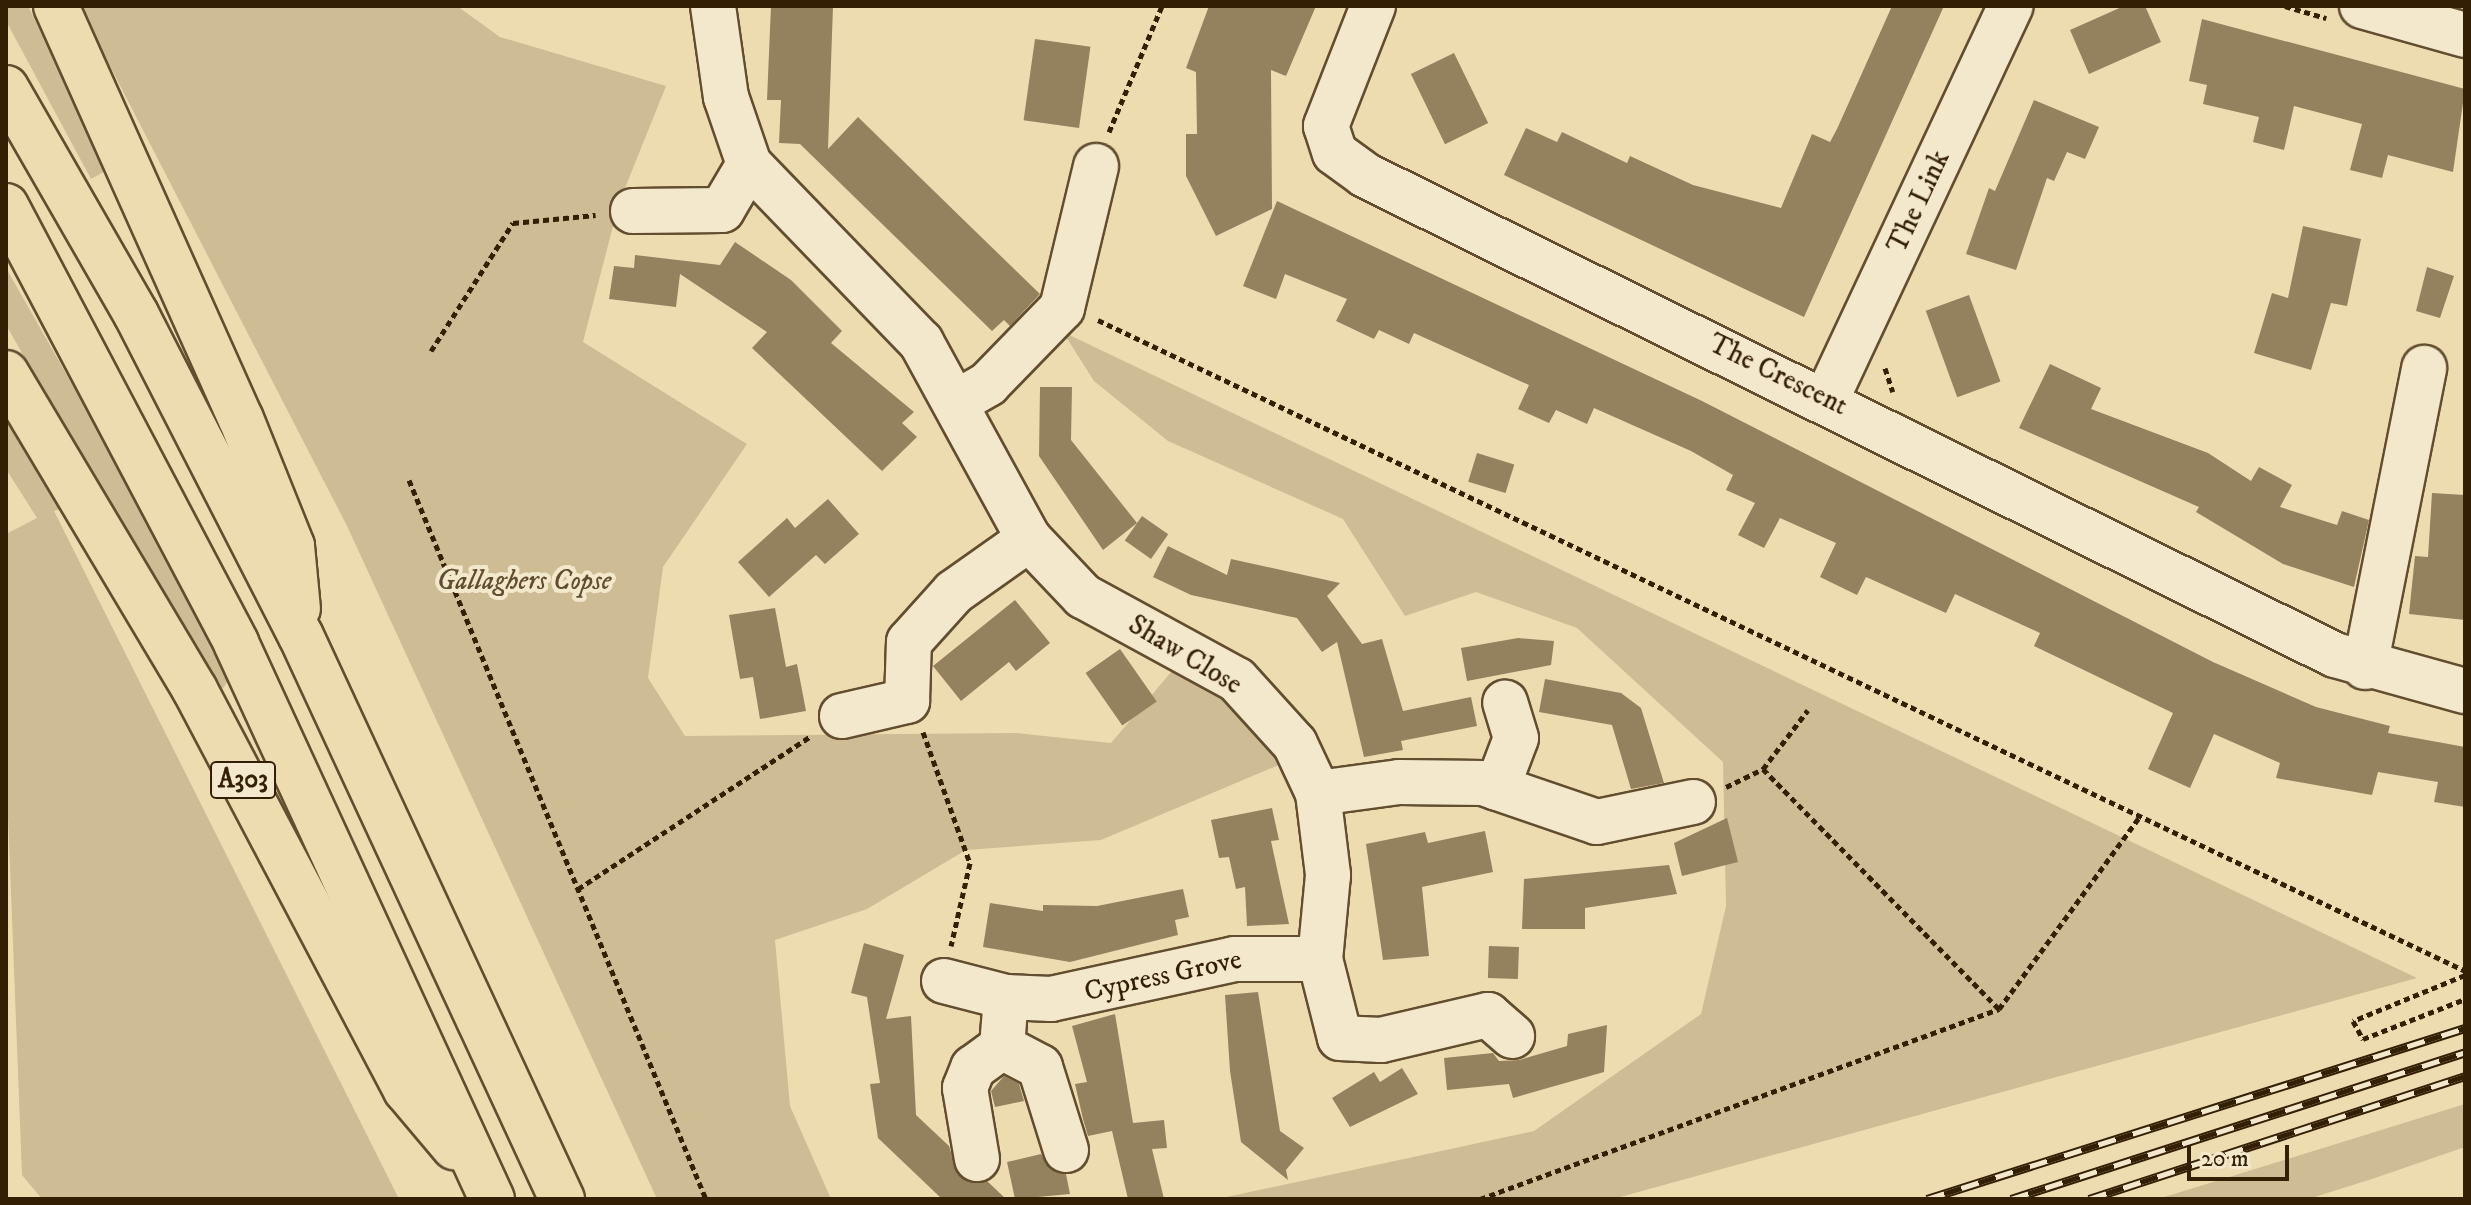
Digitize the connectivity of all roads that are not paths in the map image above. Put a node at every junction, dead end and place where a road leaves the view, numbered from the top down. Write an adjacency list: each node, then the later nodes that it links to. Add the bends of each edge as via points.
1 (56, 6): 17 (highway, via 292,546)
2 (713, 6): 8 (street, Shaw Close, via 726,97)
3 (1373, 6): 14 (street, The Crescent, via 1327,115 1330,143 1344,162)
4 (2011, 6): 14 (street, The Link)
5 (2362, 6): 6 (street)
6 (2465, 35)
7 (6, 88): 17 (highway, via 136,314)
8 (749, 164): 11 (street, via 722,210); 15 (street, Shaw Close, via 886,300)
9 (1096, 166): 15 (street, via 1062,308 988,384)
10 (6, 206): 32 (highway, A303, via 243,657)
11 (633, 211)
12 (2424, 368): 18 (street)
13 (6, 373): 32 (highway, A303, via 195,690 406,1090)
14 (1827, 398): 18 (street, The Crescent)
15 (957, 402): 16 (street, Shaw Close)
16 (1029, 539): 21 (street, via 954,592 909,642 914,714); 23 (street, Shaw Close, via 1083,596 1237,680 1295,744)
17 (301, 636): 33 (highway)
18 (2365, 667): 19 (street, The Crescent)
19 (2465, 691)
20 (1505, 703): 22 (street, via 1516,738)
21 (842, 716)
22 (1497, 788): 23 (street, via 1443,779); 24 (street, via 1567,818 1597,822)
23 (1318, 793): 25 (street, Shaw Close, via 1328,875)
24 (1693, 802)
25 (1320, 959): 27 (street, Cypress Grove, via 1234,959 1051,999); 28 (street, Shaw Close, via 1340,1038 1381,1040 1488,1015)
26 (944, 981): 27 (street, Cypress Grove)
27 (1006, 997): 29 (street)
28 (1512, 1036)
29 (1002, 1047): 30 (street, via 1040,1067); 31 (street, via 973,1068 965,1088)
30 (1066, 1150)
31 (977, 1159)
32 (488, 1191)
33 (562, 1199)

